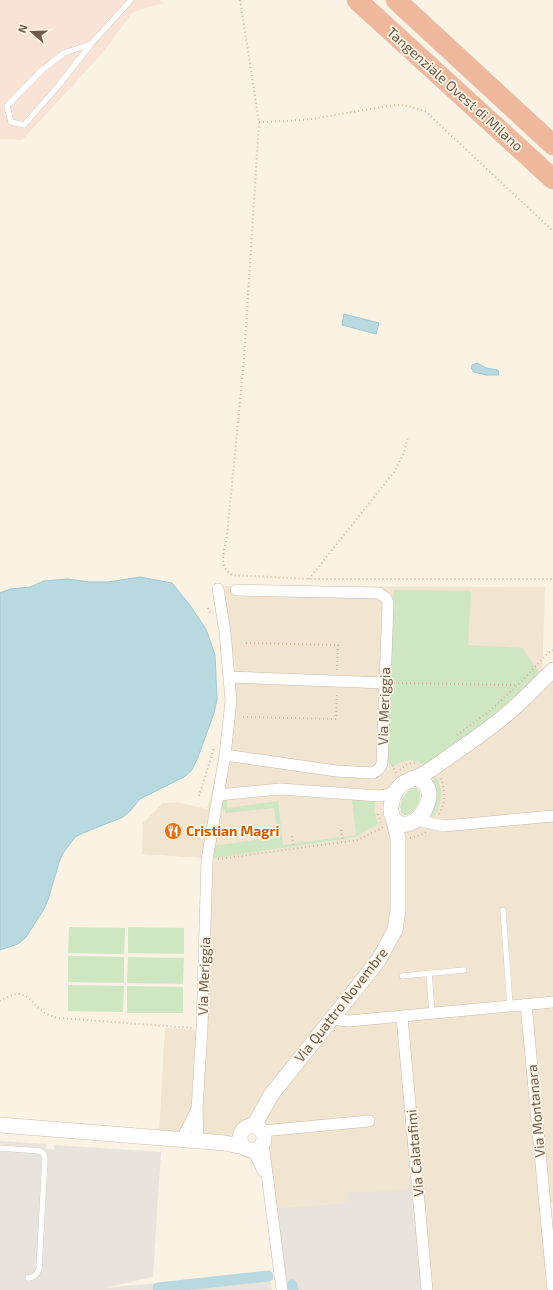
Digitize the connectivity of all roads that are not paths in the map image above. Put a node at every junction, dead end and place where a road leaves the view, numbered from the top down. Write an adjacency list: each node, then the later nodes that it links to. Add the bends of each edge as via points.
1 (131, 0): 4 (lane)
2 (357, 0): 6 (highway, Tangenziale Ovest di Milano)
3 (396, 0): 5 (highway, Tangenziale Ovest di Milano)
4 (90, 44): 4 (lane, via 64,53 41,71 7,106 11,122 24,125)
5 (553, 145)
6 (553, 179)
7 (218, 589): 10 (street)
8 (236, 590): 11 (street, Via Meriggia, via 379,593 388,603)
9 (553, 670): 13 (street, via 498,722)
10 (229, 677): 11 (street); 12 (street, via 231,712)
11 (385, 682): 12 (street, Via Meriggia, via 382,764 374,773 336,771)
12 (225, 755): 15 (street, Via Meriggia)
13 (420, 781): 14 (street, via 409,779); 17 (street, via 429,796)
14 (396, 790): 16 (street); 17 (street)
15 (218, 795): 16 (street, via 280,789); 29 (street, Via Meriggia, via 207,860)
16 (380, 796): 17 (street)
17 (406, 816): 18 (street, via 444,826); 28 (street, Via Quattro Novembre, via 398,838 398,910 395,930 378,960)
18 (553, 816)
19 (503, 910): 25 (lane)
20 (464, 970): 21 (lane)
21 (429, 973): 22 (lane); 26 (lane)
22 (402, 976)
23 (553, 1002): 24 (street)
24 (526, 1004): 25 (street); 39 (street, Via Montanara)
25 (510, 1006): 26 (street)
26 (432, 1013): 27 (street)
27 (402, 1017): 28 (street, via 349,1022); 38 (street, Via Calatafimi)
28 (333, 1018): 32 (street, Via Quattro Novembre, via 271,1095)
29 (198, 1109): 33 (street, Via Meriggia); 34 (street, Via Meriggia)
30 (369, 1121): 32 (street)
31 (0, 1125): 33 (street)
32 (254, 1135): 34 (street, via 225,1143); 37 (street, via 269,1189)
33 (182, 1139): 34 (street)
34 (198, 1141)
35 (0, 1148): 36 (lane, via 40,1151 46,1158 39,1268 38,1274)
36 (28, 1278)
37 (282, 1290)
38 (427, 1290)
39 (553, 1290)

